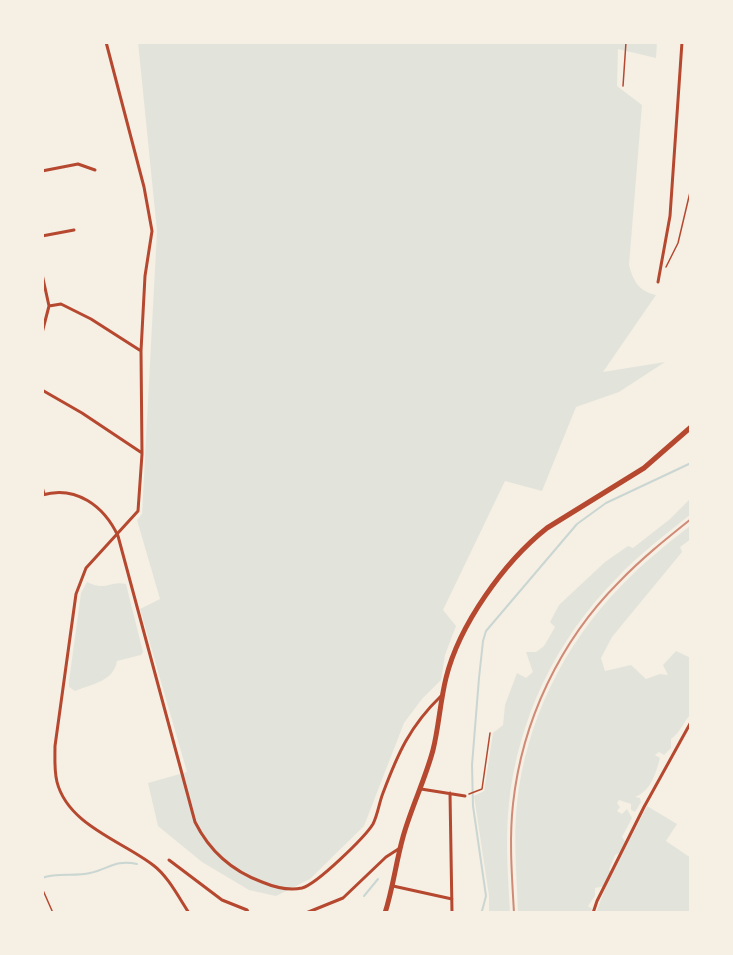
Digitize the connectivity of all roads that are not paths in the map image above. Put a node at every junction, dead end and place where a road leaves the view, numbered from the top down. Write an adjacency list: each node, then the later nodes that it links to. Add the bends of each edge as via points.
1 (106, 42): 13 (street, via 152,231)
2 (626, 42): 4 (lane)
3 (682, 42): 10 (street, via 670,216)
4 (623, 86)
5 (95, 170): 6 (street, via 78,164)
6 (42, 171)
7 (74, 230): 8 (street)
8 (42, 236)
9 (42, 274): 11 (street)
10 (658, 282)
11 (49, 306): 12 (street); 13 (street, via 61,304)
12 (42, 333)
13 (141, 351): 16 (street)
14 (42, 390): 16 (street)
15 (691, 427): 20 (main road, via 644,468 547,528 522,549 465,629)
16 (142, 454): 19 (street, via 138,511)
17 (42, 487): 18 (street)
18 (43, 494): 19 (street, via 65,493 86,499 106,515)
19 (118, 536): 20 (street, via 195,822 221,858 238,871 279,887 309,886 365,835 410,731); 29 (street, via 86,568 76,594 55,746 57,784 80,818 155,866)
20 (443, 695): 22 (main road, via 434,747)
21 (691, 722): 35 (street, via 639,816)
22 (421, 789): 23 (street); 25 (main road)
23 (450, 793): 24 (street); 28 (street)
24 (465, 796)
25 (401, 848): 27 (main road); 32 (street, via 343,898)
26 (169, 860): 30 (street)
27 (393, 885): 28 (street); 33 (main road)
28 (452, 899): 34 (street)
29 (189, 913)
30 (245, 913): 31 (street)
31 (256, 913)
32 (306, 913)
33 (385, 913)
34 (452, 913)
35 (593, 913)

